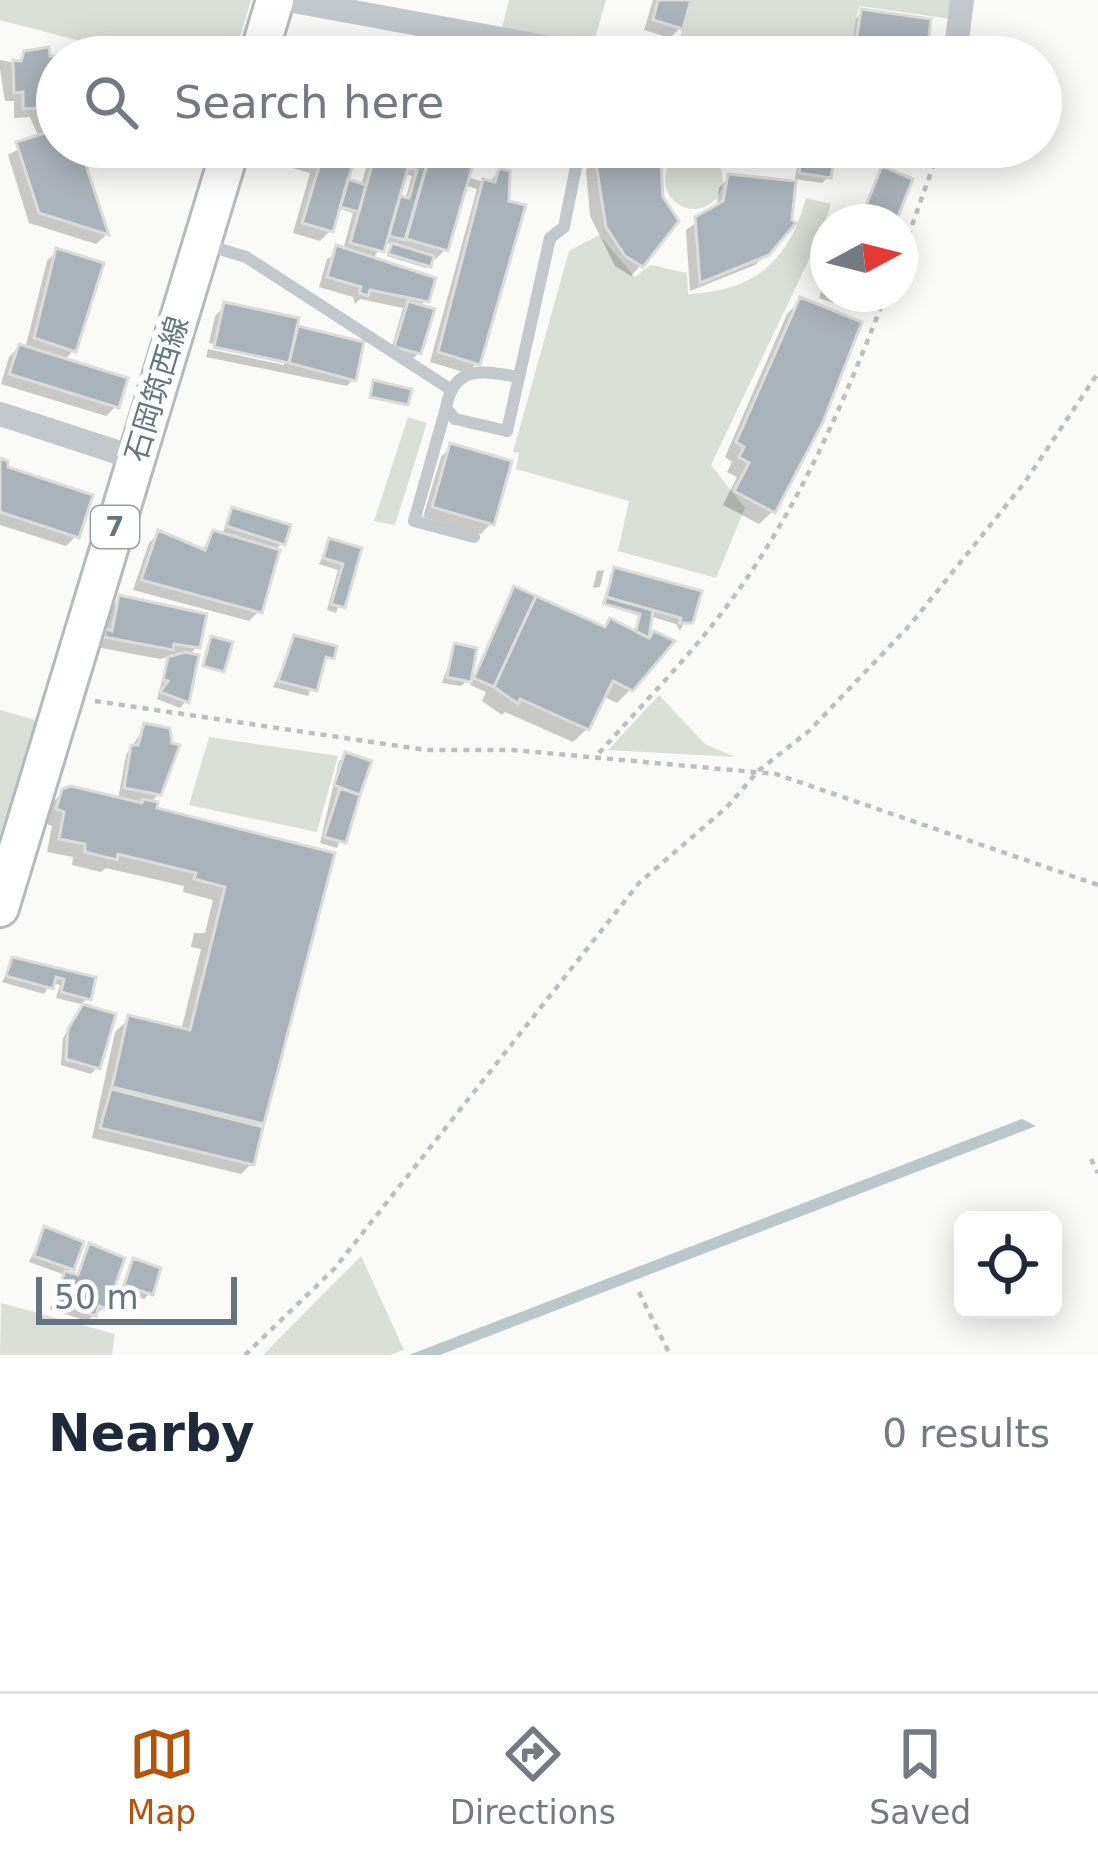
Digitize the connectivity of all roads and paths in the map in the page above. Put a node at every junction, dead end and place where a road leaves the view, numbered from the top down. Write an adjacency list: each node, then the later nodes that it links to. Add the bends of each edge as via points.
1 (275, 0): 4 (main road)
2 (289, 0): 5 (street)
3 (962, 0): 6 (street)
4 (264, 36)
5 (465, 36)
6 (958, 36)
7 (225, 168): 11 (main road, 石岡筑西線 / 7)
8 (576, 168): 14 (lane, via 564,227 550,238)
9 (932, 168): 10 (path)
10 (918, 209)
11 (202, 244): 15 (lane, via 246,257); 20 (main road, 石岡筑西線 / 7)
12 (879, 312): 23 (path, via 838,419 780,527 721,614)
13 (1098, 373): 16 (path)
14 (519, 377): 15 (lane, via 479,370); 18 (lane, via 507,431 455,419)
15 (450, 388): 18 (lane)
16 (1088, 391): 17 (path); 24 (path, via 910,626 809,731)
17 (1098, 394)
18 (446, 408): 21 (lane, via 414,521)
19 (0, 413): 20 (street)
20 (136, 458): 22 (main road, 石岡筑西線 / 7)
21 (474, 537)
22 (65, 697): 23 (path, via 426,750); 26 (main road, 石岡筑西線 / 7)
23 (597, 755): 24 (path)
24 (758, 771): 25 (path); 30 (path, via 596,931 335,1268)
25 (1098, 885)
26 (0, 908)
27 (1091, 1159): 28 (path)
28 (1098, 1173)
29 (639, 1292): 31 (path)
30 (245, 1355)
31 (670, 1355)

